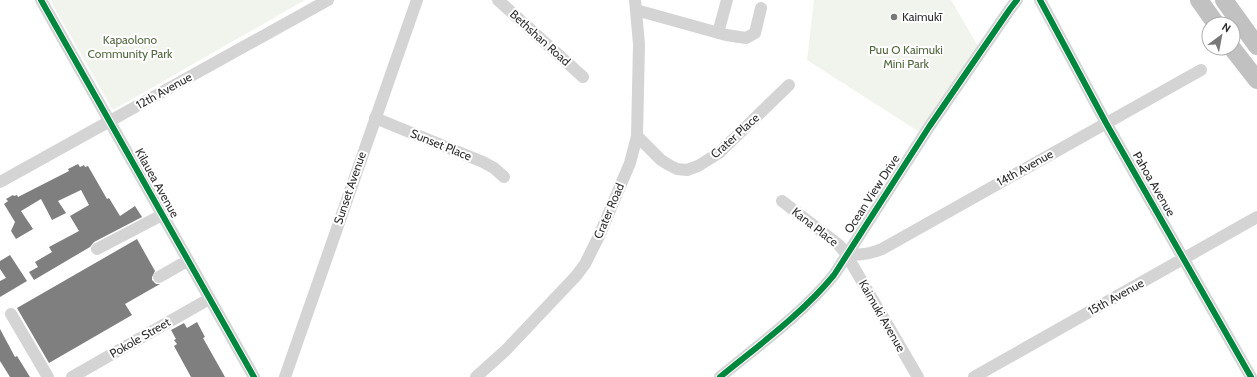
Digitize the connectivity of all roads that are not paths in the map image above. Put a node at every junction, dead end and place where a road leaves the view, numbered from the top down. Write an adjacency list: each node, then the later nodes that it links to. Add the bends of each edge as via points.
1 (41, 0): 21 (street, Kilauea Avenue)
2 (328, 0): 21 (street, 12th Avenue)
3 (416, 0): 20 (street, Sunset Avenue)
4 (498, 0): 17 (street, Bethshan Road)
5 (727, 0): 13 (street)
6 (1018, 0): 30 (street, Ocean View Drive, via 929,127)
7 (1040, 0): 22 (street, Pahoa Avenue)
8 (1199, 0): 12 (highway)
9 (1224, 0): 14 (highway)
10 (635, 5): 13 (street); 23 (street, Crater Road, via 639,44)
11 (761, 8): 13 (street, via 755,33 746,38)
12 (1210, 16)
13 (718, 33)
14 (1257, 46)
15 (1238, 56): 18 (highway)
16 (1201, 70): 22 (street, 14th Avenue)
17 (583, 77)
18 (1257, 80)
19 (789, 85): 23 (street, Crater Place, via 718,153 687,170 677,169 661,160)
20 (375, 118): 24 (street, Sunset Place, via 483,162); 39 (street, Sunset Avenue)
21 (109, 121): 25 (street, 12th Avenue); 27 (street, Kilauea Avenue)
22 (1106, 123): 30 (street, 14th Avenue, via 882,249 856,256); 31 (street, Pahoa Avenue)
23 (638, 136): 40 (street, Crater Road, via 630,163 585,264 506,350)
24 (504, 177)
25 (0, 182)
26 (782, 201): 30 (street, Kana Place, via 839,245)
27 (162, 215): 29 (street); 32 (street, Kilauea Avenue)
28 (1257, 217): 31 (street, 15th Avenue)
29 (98, 249)
30 (846, 254): 41 (street, Ocean View Drive, via 834,275 812,300); 42 (street, Kaimuki Avenue)
31 (1184, 259): 43 (street, 15th Avenue); 44 (street, Pahoa Avenue)
32 (187, 261): 33 (street); 34 (street, Kilauea Avenue)
33 (159, 277)
34 (209, 299): 37 (street, Pokole Street); 38 (street, Kilauea Avenue)
35 (11, 314): 36 (street)
36 (48, 377)
37 (72, 377)
38 (254, 377)
39 (285, 377)
40 (476, 377)
41 (720, 377)
42 (918, 377)
43 (974, 377)
44 (1251, 377)

